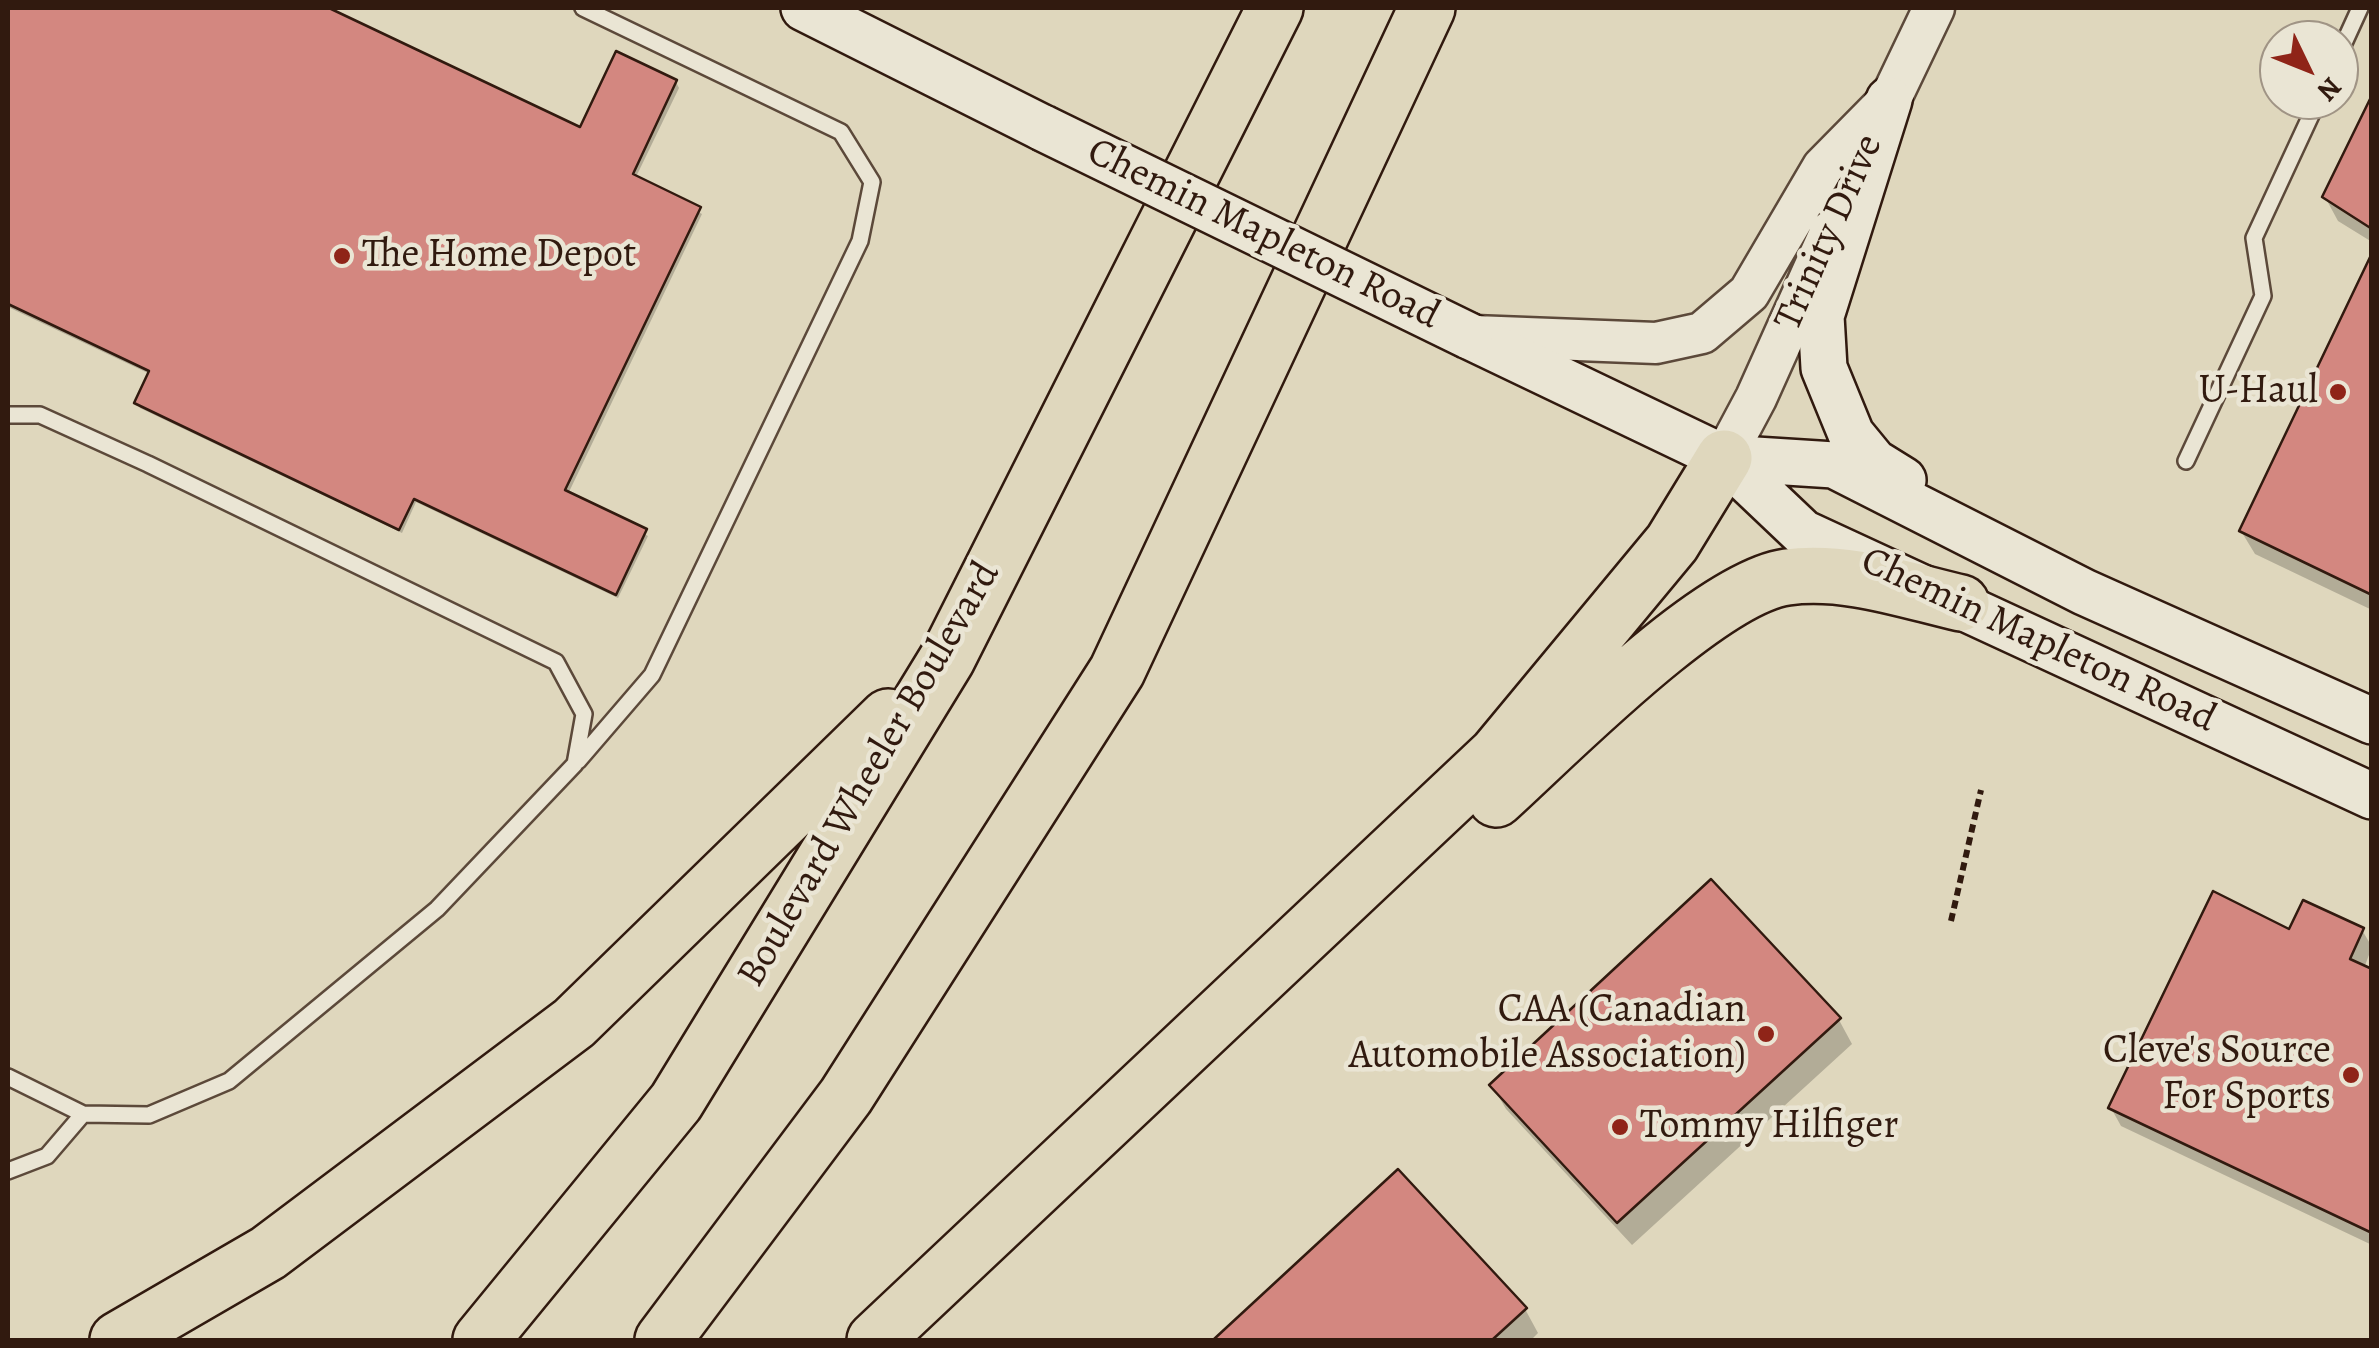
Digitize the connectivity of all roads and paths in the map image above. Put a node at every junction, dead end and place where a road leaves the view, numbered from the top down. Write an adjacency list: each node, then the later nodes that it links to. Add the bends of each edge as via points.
1 (584, 8): 16 (lane, via 840,132 872,182 860,241 652,675)
2 (804, 8): 8 (main road, Chemin Mapleton Road, bridge)
3 (1274, 8): 14 (highway, Boulevard Wheeler Boulevard)
4 (1427, 8): 26 (highway, via 1118,671 846,1096)
5 (1934, 8): 6 (street, Trinity Drive)
6 (1889, 100): 8 (street, via 1824,167 1749,293 1702,333 1656,344); 10 (street, Trinity Drive); 12 (main road, via 1821,316 1824,368 1841,412 1874,462)
7 (2309, 120): 11 (lane, via 2254,238 2263,296)
8 (1469, 336): 10 (main road, Chemin Mapleton Road)
9 (8, 415): 16 (lane, via 40,415 556,662 584,714)
10 (1724, 458): 12 (main road, Chemin Mapleton Road, via 1834,465); 13 (main road, Chemin Mapleton Road, via 1803,533); 23 (highway, via 1672,544 1497,754)
11 (2186, 461)
12 (2084, 592): 15 (main road, Chemin Mapleton Road)
13 (1961, 603): 18 (main road, Chemin Mapleton Road); 23 (highway, via 1849,577 1785,577 1676,637 1094,1160)
14 (947, 659): 24 (highway, via 574,1023 268,1254); 25 (highway, Boulevard Wheeler Boulevard, via 676,1102)
15 (2372, 721)
16 (575, 764): 21 (lane, via 437,909 229,1081 149,1115)
17 (1982, 790): 19 (path)
18 (2372, 796)
19 (1951, 921)
20 (8, 1077): 21 (lane)
21 (84, 1114): 22 (lane, via 46,1156)
22 (8, 1171)
23 (1006, 1222): 27 (highway)
24 (118, 1340)
25 (481, 1340)
26 (663, 1340)
27 (875, 1340)

